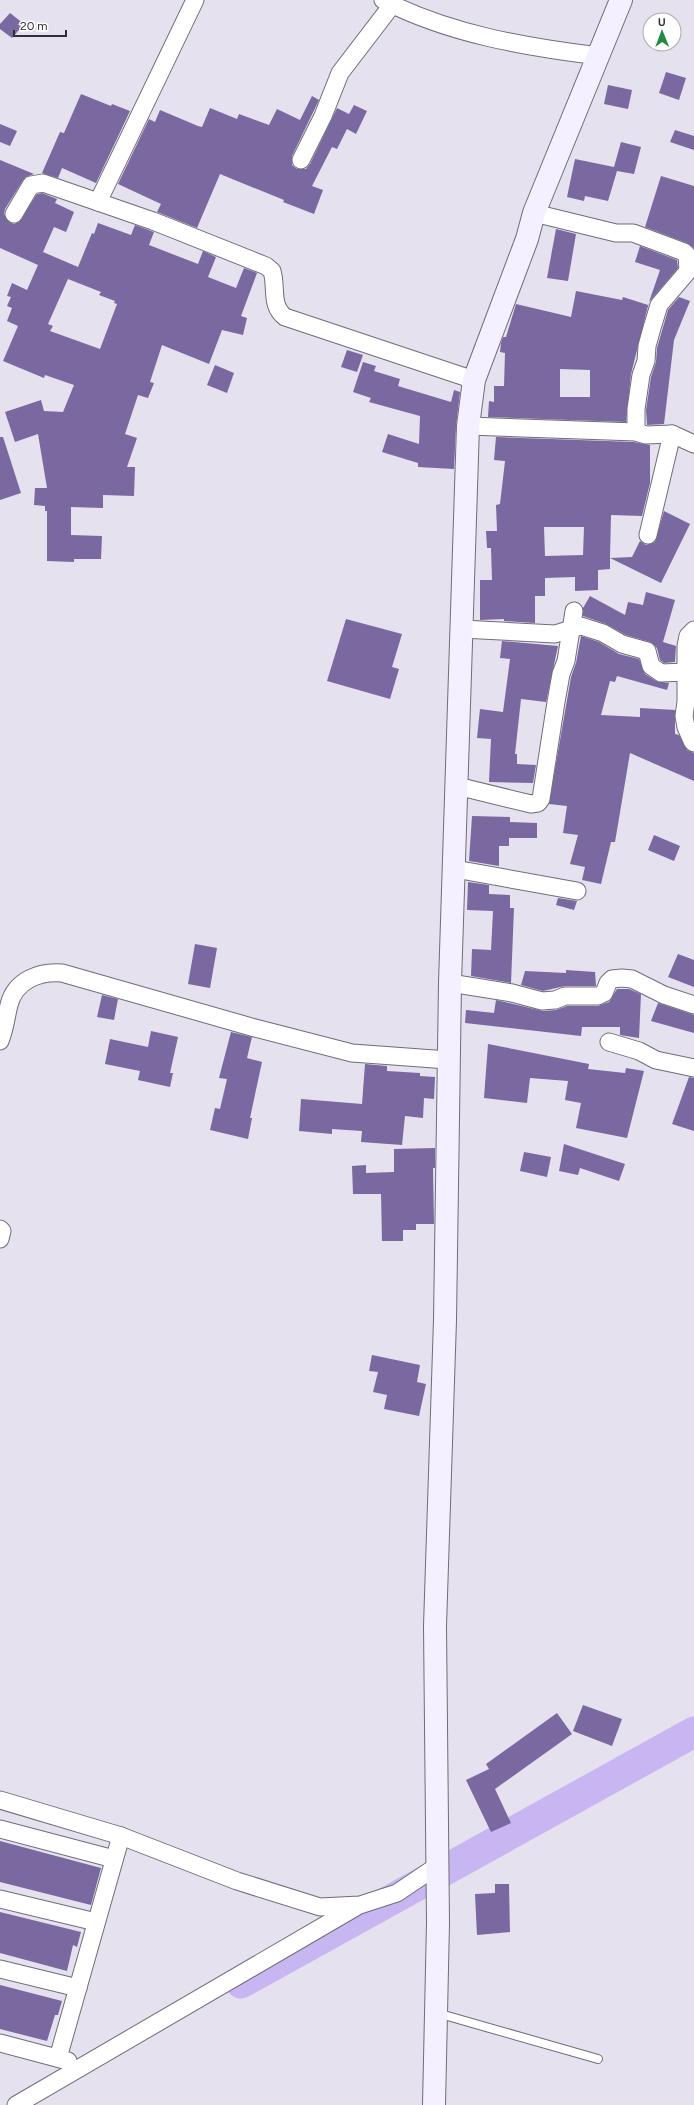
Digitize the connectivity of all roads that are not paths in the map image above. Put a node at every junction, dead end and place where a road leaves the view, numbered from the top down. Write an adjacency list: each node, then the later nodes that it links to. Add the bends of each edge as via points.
1 (194, 0): 6 (street)
2 (621, 0): 4 (street)
3 (387, 2): 4 (street, via 435,22 531,48); 5 (street, via 340,73 323,116)
4 (598, 56): 7 (street)
5 (301, 160)
6 (98, 202): 8 (street, via 38,183 31,185 27,190); 9 (street, via 266,266 272,270 274,297 280,313 285,317)
7 (534, 213): 9 (street, via 527,239); 11 (street, via 616,233 633,233 687,255 688,271 659,305 652,328 641,375 636,408)
8 (14, 214)
9 (474, 380): 10 (street)
10 (468, 426): 11 (street); 17 (street)
11 (636, 432): 12 (street, via 646,435)
12 (672, 434): 13 (street); 14 (street)
13 (694, 444)
14 (648, 535)
15 (574, 611): 16 (street)
16 (571, 628): 17 (street, via 555,634); 19 (street, via 582,626 594,629 622,644 647,651 651,666 661,673); 21 (street, via 541,799 538,803 531,804)
17 (462, 629): 21 (street)
18 (694, 630): 19 (street, via 688,636 686,646)
19 (686, 672): 20 (street, via 684,716)
20 (694, 743)
21 (457, 786): 22 (street)
22 (455, 870): 23 (street); 24 (street)
23 (577, 891)
24 (450, 983): 25 (street, via 542,1000 555,1000 565,996 598,996 604,993 608,983 622,978 632,979 664,995); 28 (street)
25 (694, 1005)
26 (0, 1041): 28 (street, via 9,1003 20,985 32,976 49,972 62,973 352,1053)
27 (609, 1042): 29 (street, via 640,1051 656,1060)
28 (448, 1060): 36 (street, via 445,1320 435,1626)
29 (694, 1068)
30 (0, 1229): 31 (street)
31 (0, 1239)
32 (0, 1800): 34 (street)
33 (0, 1830): 35 (street)
34 (121, 1836): 35 (street); 38 (street, via 237,1881 320,1907)
35 (114, 1859): 39 (street)
36 (437, 1868): 38 (street, via 397,1893); 42 (street)
37 (0, 1899): 39 (street)
38 (360, 1905): 46 (street)
39 (96, 1922): 41 (street)
40 (0, 1969): 41 (street)
41 (78, 1988): 44 (street)
42 (436, 2012): 45 (lane); 48 (street)
43 (0, 2043): 44 (street)
44 (58, 2058): 46 (street)
45 (598, 2058)
46 (85, 2065): 47 (street)
47 (16, 2105)
48 (434, 2105)

